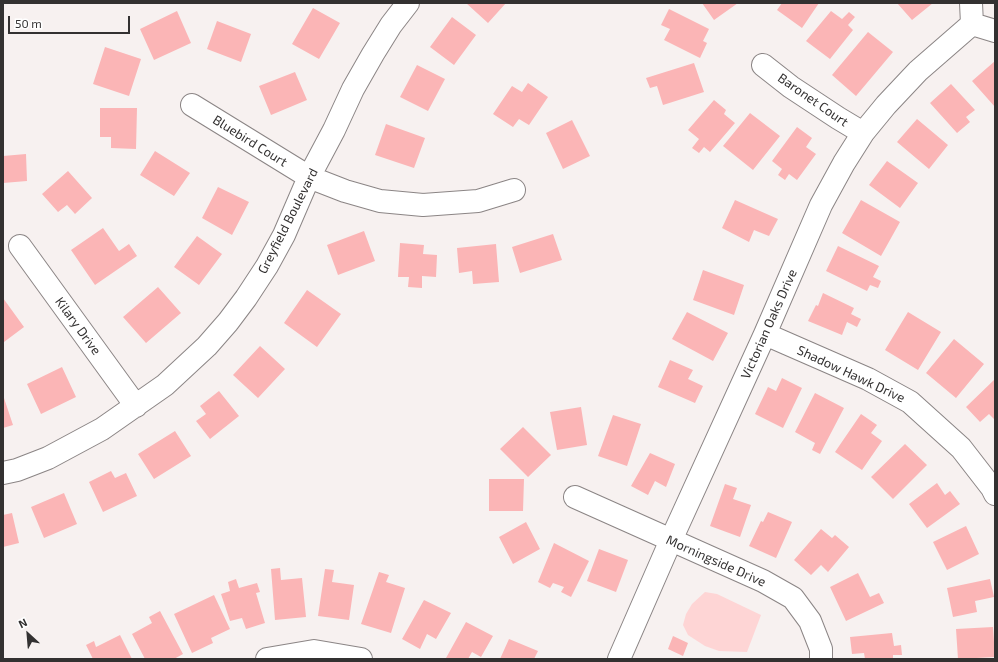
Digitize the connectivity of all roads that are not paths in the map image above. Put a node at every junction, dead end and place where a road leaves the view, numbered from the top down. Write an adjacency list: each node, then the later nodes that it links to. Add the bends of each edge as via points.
1 (408, 3): 8 (street, Greyfield Boulevard, via 373,54)
2 (971, 3): 3 (street)
3 (972, 24): 4 (street); 7 (street, Victorian Oaks Drive, via 918,71)
4 (995, 31)
5 (764, 65): 7 (street, Baronet Court, via 791,87)
6 (192, 105): 8 (street, Bluebird Court)
7 (863, 133): 11 (street, Victorian Oaks Drive, via 821,205)
8 (309, 177): 9 (street, Bluebird Court, via 380,201 423,205 478,201); 12 (street, Greyfield Boulevard, via 284,235 267,266 228,322 207,346 170,380)
9 (514, 190)
10 (20, 246): 12 (street, Kilary Drive)
11 (765, 334): 14 (street, Shadow Hawk Drive, via 868,379 910,402 961,448); 16 (street, Victorian Oaks Drive)
12 (136, 406): 13 (street, Greyfield Boulevard, via 102,429 48,458)
13 (3, 473)
14 (995, 494)
15 (575, 497): 16 (street, Morningside Drive)
16 (671, 540): 19 (street, Victorian Oaks Drive); 20 (street, Morningside Drive, via 793,598 810,621 821,649)
17 (267, 659): 18 (street, via 314,651)
18 (361, 659)
19 (619, 659)
20 (821, 659)

